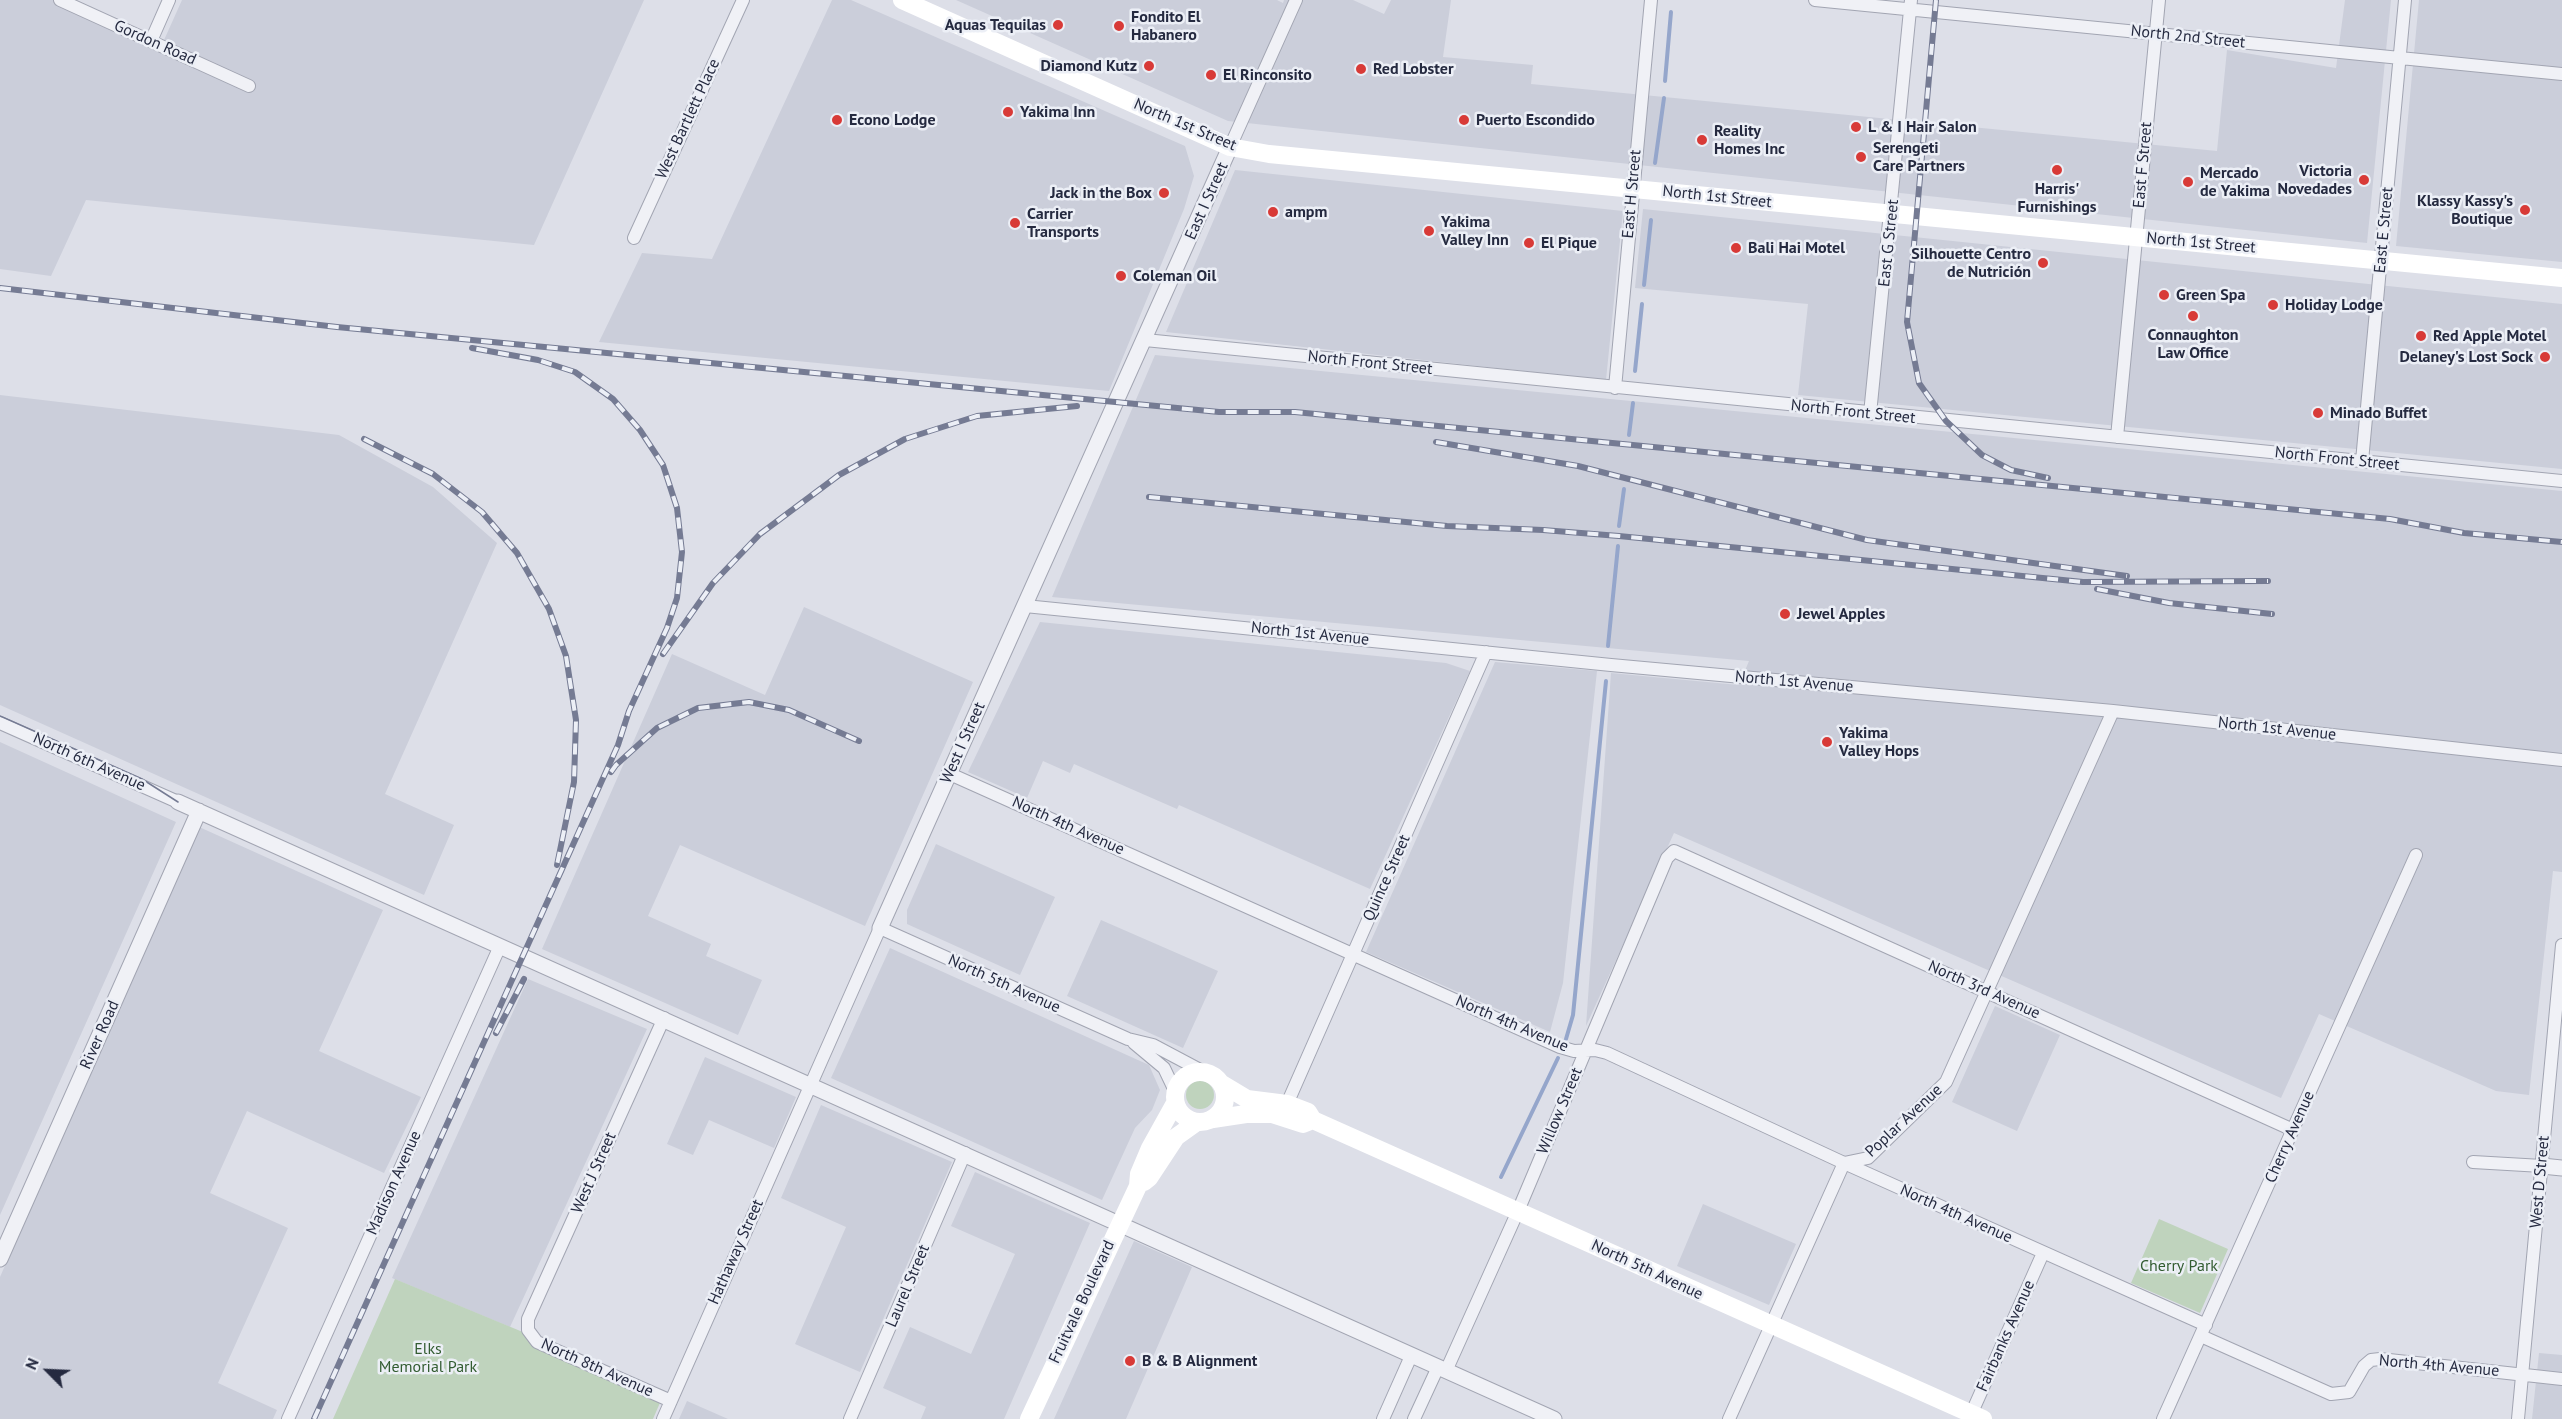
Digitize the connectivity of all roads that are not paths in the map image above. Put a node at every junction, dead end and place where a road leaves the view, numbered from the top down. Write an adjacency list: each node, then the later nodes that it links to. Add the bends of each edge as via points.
1 (60, 0): 12 (street, Gordon Road)
2 (169, 0): 12 (street)
3 (743, 0): 19 (street, West Bartlett Place)
4 (902, 0): 16 (main road, North 1st Street)
5 (1296, 0): 16 (street, East I Street)
6 (1651, 0): 17 (street, East H Street)
7 (1815, 0): 10 (street, North 2nd Street)
8 (2159, 0): 11 (street, East F Street)
9 (2405, 0): 13 (street, East E Street)
10 (1911, 5): 11 (street, North 2nd Street); 18 (street, East G Street)
11 (2156, 34): 13 (street, North 2nd Street); 20 (street, East F Street)
12 (151, 41): 15 (street, Gordon Road)
13 (2399, 57): 14 (street, North 2nd Street); 21 (street, East E Street)
14 (2562, 74)
15 (249, 86)
16 (1230, 147): 17 (main road, North 1st Street, via 1269,154); 23 (street, East I Street)
17 (1633, 188): 18 (main road, North 1st Street); 24 (street, East H Street)
18 (1892, 214): 20 (main road, North 1st Street); 26 (street, East G Street)
19 (634, 237)
20 (2136, 237): 21 (main road, North 1st Street); 27 (street, East F Street)
21 (2381, 260): 22 (main road, North 1st Street); 28 (street, East E Street)
22 (2562, 278)
23 (1145, 340): 24 (street, North Front Street); 25 (street, East I Street)
24 (1615, 388): 26 (street, North Front Street)
25 (1117, 402): 30 (street, West I Street)
26 (1870, 414): 27 (street, North Front Street)
27 (2117, 437): 28 (street, North Front Street)
28 (2362, 461): 29 (street, North Front Street)
29 (2562, 481)
30 (1025, 606): 31 (street, North 1st Avenue); 35 (street, West I Street)
31 (1486, 652): 32 (street, North 1st Avenue); 43 (street, Quince Street)
32 (2113, 711): 34 (street, North 1st Avenue); 45 (street, Poplar Avenue)
33 (0, 723): 36 (street, North 6th Avenue)
34 (2562, 760)
35 (950, 774): 40 (street, West I Street); 43 (street, North 4th Avenue)
36 (178, 802): 37 (street)
37 (199, 811): 42 (street); 66 (street, River Road)
38 (1674, 851): 45 (street, North 3rd Avenue); 48 (street, Willow Street, via 1667,858)
39 (2416, 855): 56 (street, Cherry Avenue)
40 (880, 928): 47 (street, North 5th Avenue); 51 (street, West I Street)
41 (2562, 945): 44 (street, West D Street)
42 (500, 946): 46 (street); 76 (street, Madison Avenue)
43 (1353, 954): 48 (street, North 4th Avenue, via 1560,1047); 53 (street, Quince Street)
44 (2561, 958): 60 (street, West D Street)
45 (1987, 991): 56 (street, North 3rd Avenue); 59 (street, Poplar Avenue, via 1946,1082 1868,1158)
46 (664, 1018): 51 (street); 68 (street, West J Street, via 528,1319)
47 (1128, 1039): 49 (street, North 5th Avenue, via 1153,1046); 52 (street, North 5th Avenue, via 1164,1068)
48 (1586, 1051): 59 (street, North 4th Avenue, via 1607,1053); 63 (street, Willow Street)
49 (1202, 1071): 50 (main road); 52 (main road, Fruitvale Boulevard, via 1188,1074 1178,1084)
50 (1222, 1084): 53 (main road, North 5th Avenue, via 1247,1099); 54 (main road, Fruitvale Boulevard, via 1223,1107)
51 (810, 1085): 57 (street); 74 (street, Hathaway Street)
52 (1175, 1097): 54 (main road, via 1183,1116); 62 (main road, Fruitvale Boulevard, via 1139,1174)
53 (1287, 1104): 55 (main road, North 5th Avenue, via 1308,1112)
54 (1205, 1120): 55 (main road, North 5th Avenue, via 1246,1114 1272,1114 1303,1124); 62 (main road, Fruitvale Boulevard, via 1176,1137 1149,1178)
55 (1313, 1120): 63 (main road, North 5th Avenue)
56 (2293, 1130): 69 (street, Cherry Avenue)
57 (965, 1153): 64 (street); 78 (street, Laurel Street)
58 (2473, 1162): 60 (street)
59 (1844, 1163): 65 (street, North 4th Avenue); 67 (street, Poplar Avenue)
60 (2541, 1166): 61 (street); 72 (street, West D Street)
61 (2562, 1168)
62 (1138, 1186): 64 (main road, Fruitvale Boulevard)
63 (1518, 1211): 67 (main road, North 5th Avenue); 71 (street, Willow Street)
64 (1120, 1222): 70 (street); 79 (main road, Fruitvale Boulevard)
65 (2043, 1253): 69 (street, North 4th Avenue); 75 (street, Fairbanks Avenue)
66 (0, 1259)
67 (1772, 1327): 75 (main road, North 5th Avenue); 83 (street, Poplar Avenue)
68 (528, 1330): 74 (street, North 8th Avenue, via 537,1342)
69 (2203, 1330): 72 (street, North 4th Avenue, via 2331,1394 2349,1392 2364,1366 2380,1359); 84 (street, Cherry Avenue)
70 (1411, 1356): 71 (street); 80 (street)
71 (1442, 1369): 81 (street, Willow Street); 82 (street)
72 (2523, 1374): 73 (street, North 4th Avenue); 85 (street, West D Street)
73 (2562, 1378)
74 (671, 1401): 77 (street, Hathaway Street)
75 (1975, 1417)
76 (288, 1419)
77 (663, 1419)
78 (850, 1419)
79 (1029, 1419)
80 (1383, 1419)
81 (1414, 1419)
82 (1554, 1419)
83 (1729, 1419)
84 (2163, 1419)
85 (2518, 1419)

